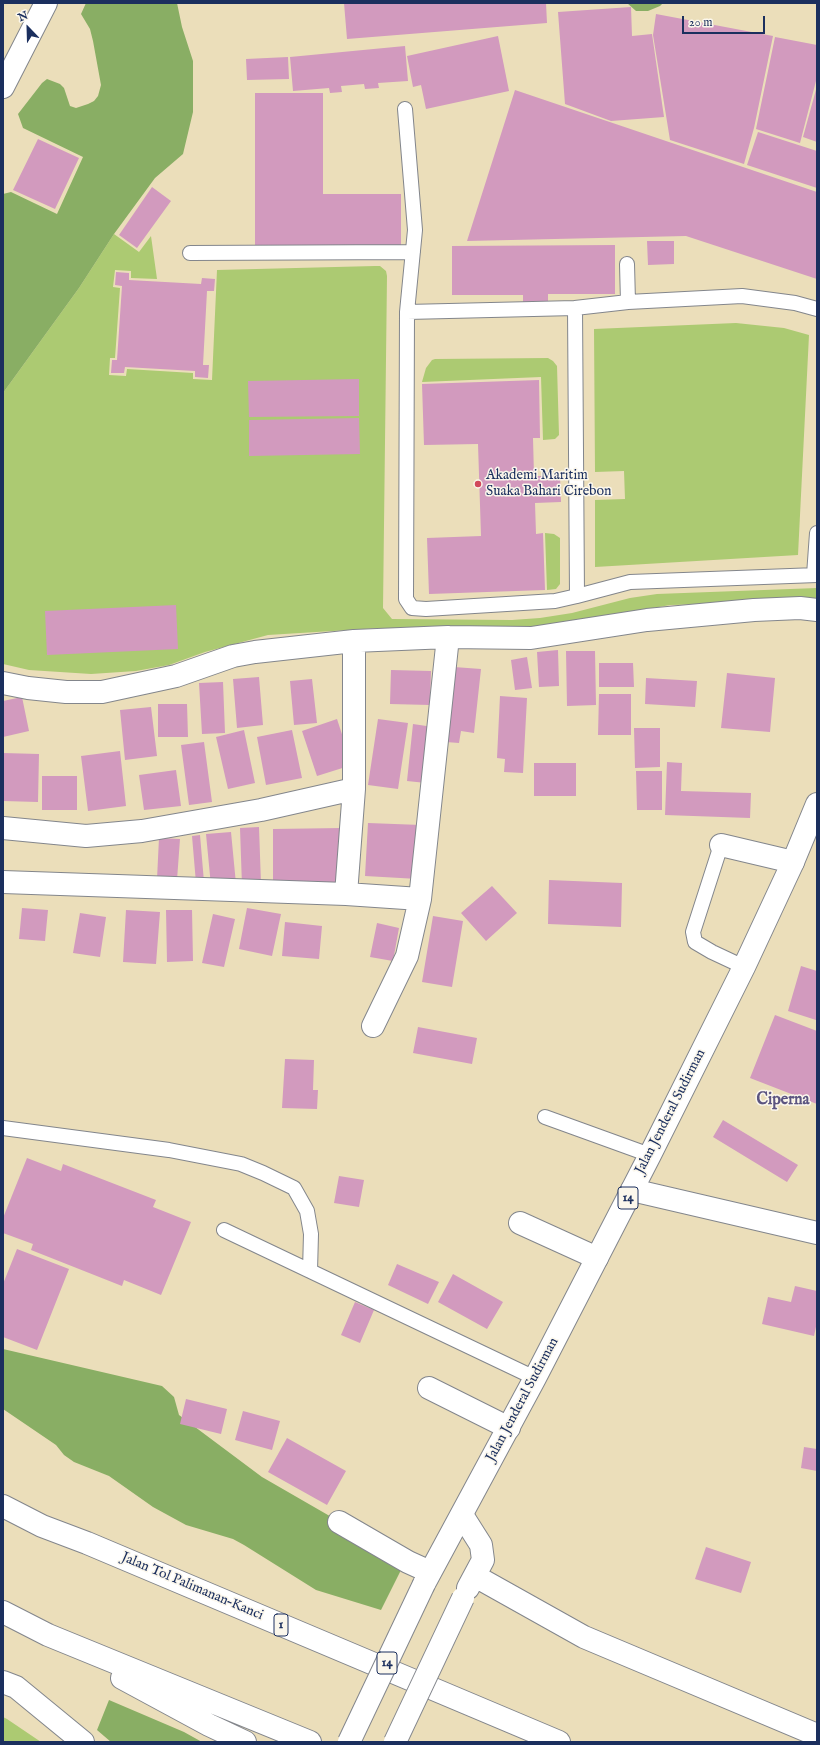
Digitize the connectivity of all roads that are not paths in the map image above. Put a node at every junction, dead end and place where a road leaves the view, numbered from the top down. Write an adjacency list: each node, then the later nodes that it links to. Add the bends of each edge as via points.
1 (46, 3): 2 (main road)
2 (3, 87)
3 (405, 109): 4 (lane, via 415,230)
4 (413, 252): 5 (lane); 10 (lane)
5 (190, 253)
6 (628, 264): 7 (lane)
7 (628, 302): 8 (lane); 9 (lane, via 742,296 795,303)
8 (575, 308): 10 (lane); 13 (lane)
9 (817, 309)
10 (407, 312): 13 (lane, via 406,599 412,608 426,609 555,601)
11 (817, 533): 12 (lane)
12 (816, 575): 13 (lane, via 630,582)
13 (577, 596)
14 (817, 610): 15 (main road, via 754,610 647,620 531,638)
15 (448, 638): 16 (main road); 25 (main road)
16 (354, 641): 17 (main road, via 233,656 176,676 102,692 66,692); 18 (main road)
17 (3, 683)
18 (354, 789): 20 (main road, via 261,810 142,831 86,836); 24 (main road)
19 (817, 804): 22 (main road, Jalan Jenderal Sudirman / 14)
20 (3, 828)
21 (721, 845): 22 (main road); 26 (lane, via 693,932 695,942)
22 (793, 862): 26 (main road, Jalan Jenderal Sudirman / 14)
23 (3, 882): 24 (main road)
24 (346, 894): 25 (main road)
25 (420, 899): 27 (main road, via 407,956)
26 (744, 966): 30 (main road, Jalan Jenderal Sudirman / 14)
27 (373, 1026)
28 (545, 1116): 30 (lane)
29 (3, 1128): 36 (lane, via 169,1150 241,1164 263,1173 294,1188 307,1211 311,1234)
30 (650, 1155): 31 (main road, Jalan Jenderal Sudirman / 14)
31 (632, 1190): 34 (main road); 35 (main road, Jalan Jenderal Sudirman / 14)
32 (520, 1223): 35 (main road)
33 (224, 1230): 36 (lane)
34 (817, 1233)
35 (597, 1258): 37 (main road, Jalan Jenderal Sudirman / 14)
36 (310, 1271): 37 (lane)
37 (535, 1378): 39 (main road, Jalan Jenderal Sudirman / 14)
38 (429, 1388): 39 (main road)
39 (509, 1428): 42 (main road, Jalan Jenderal Sudirman / 14)
40 (3, 1492): 44 (main road)
41 (3, 1506): 44 (main road, Jalan Tol Palimanan–Kanci / 1, via 42,1526)
42 (462, 1515): 45 (main road, via 481,1545 483,1560); 46 (main road, Jalan Jenderal Sudirman / 14)
43 (339, 1522): 46 (main road, via 408,1562)
44 (87, 1543): 56 (main road, Jalan Tol Palimanan–Kanci / 1)
45 (475, 1576): 50 (main road, via 584,1637); 55 (main road, bridge)
46 (427, 1578): 54 (main road, 14, bridge)
47 (3, 1612): 48 (main road)
48 (48, 1635): 52 (main road, via 158,1698); 53 (main road)
49 (3, 1682): 51 (main road, via 16,1688)
50 (817, 1735)
51 (83, 1742)
52 (245, 1742)
53 (310, 1742)
54 (349, 1742)
55 (395, 1742)
56 (559, 1742)

